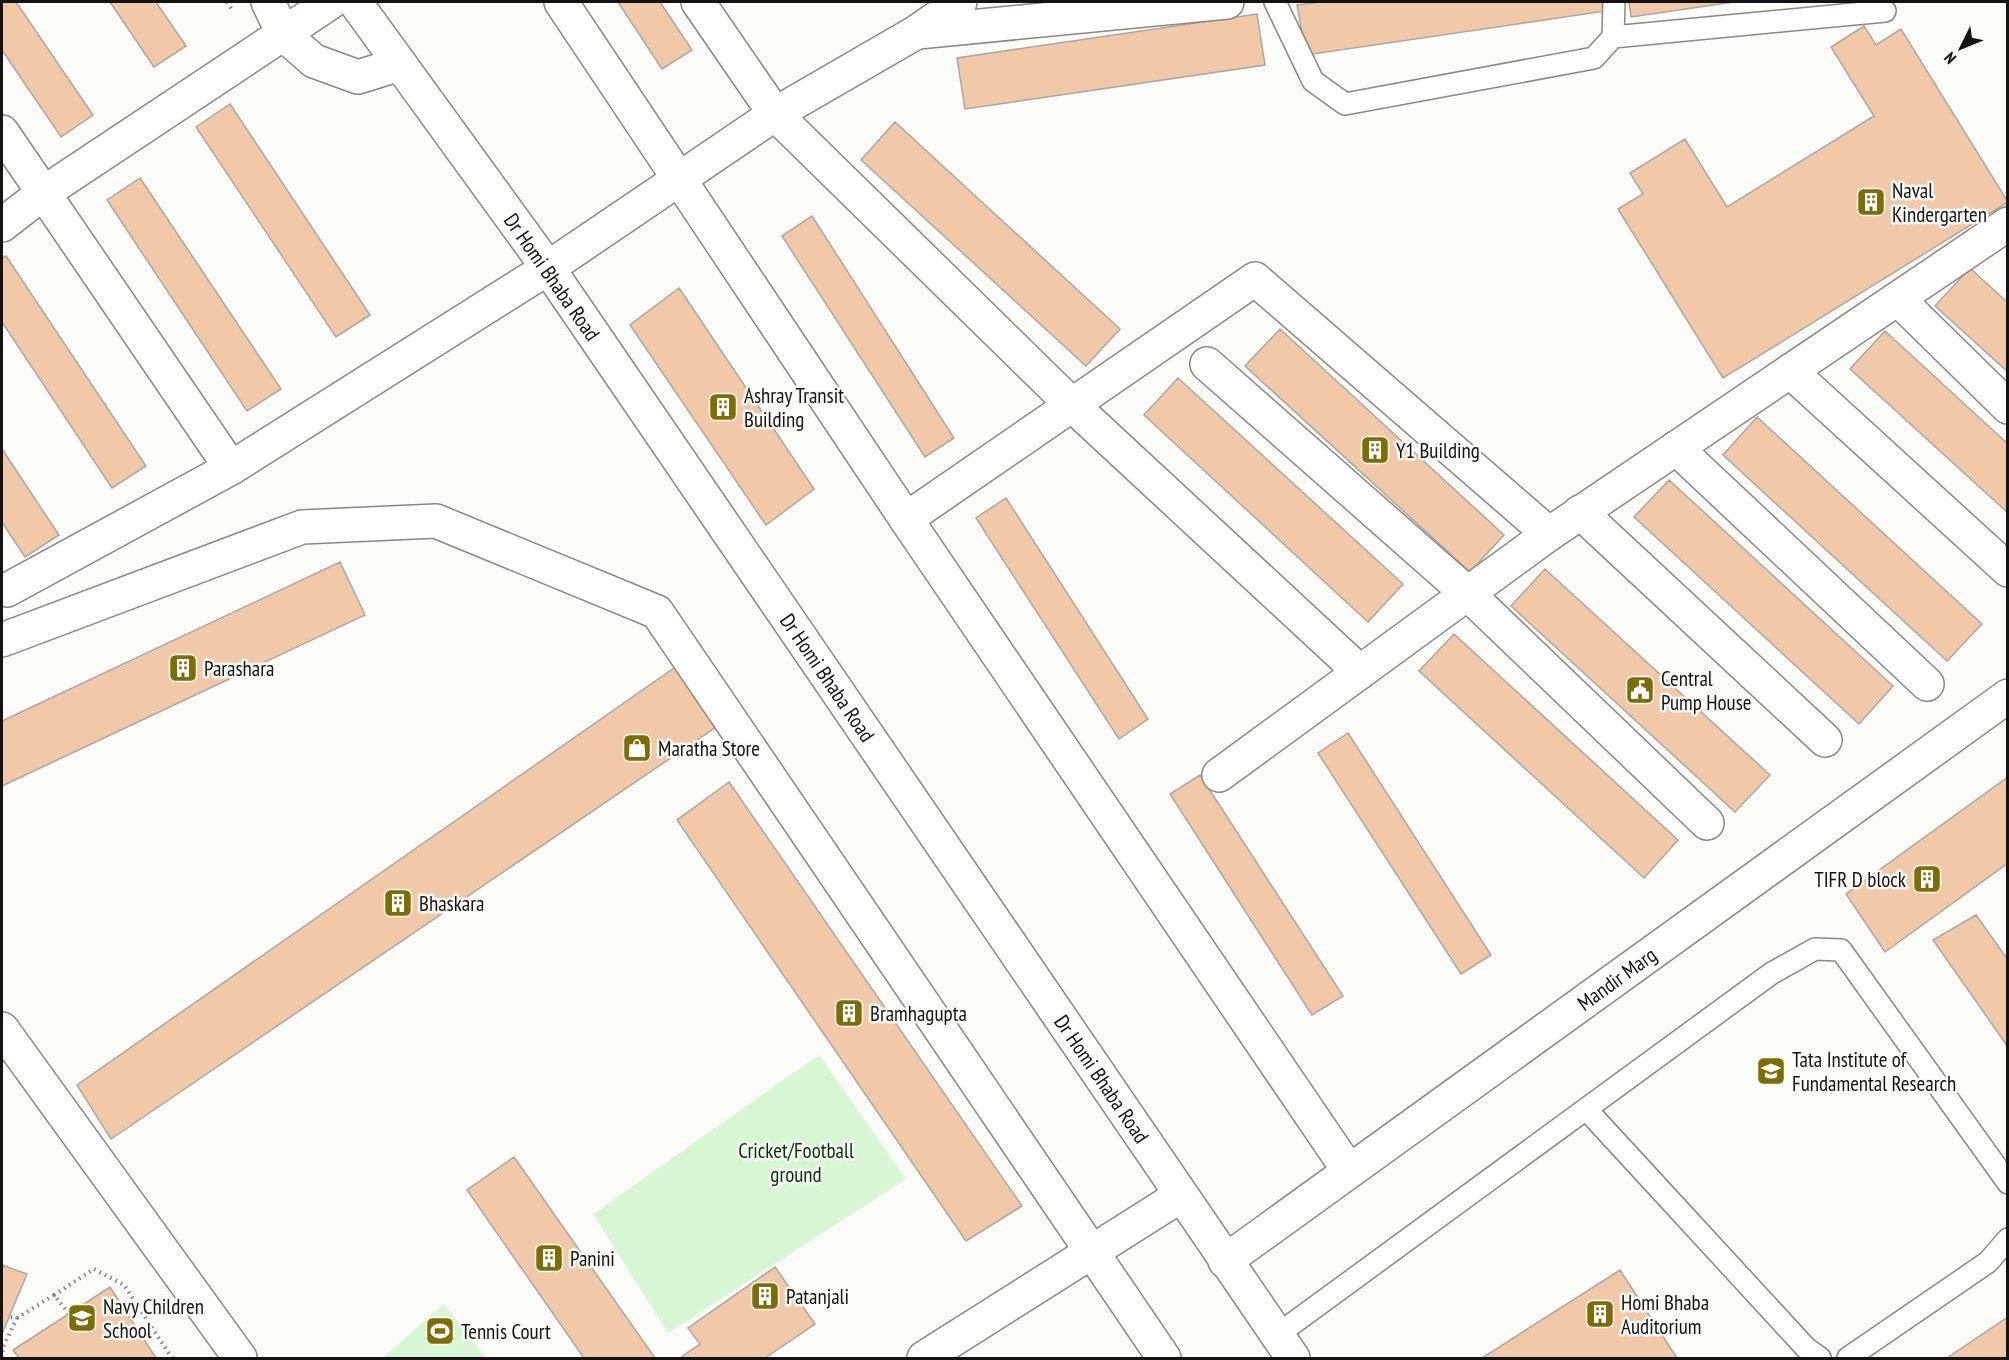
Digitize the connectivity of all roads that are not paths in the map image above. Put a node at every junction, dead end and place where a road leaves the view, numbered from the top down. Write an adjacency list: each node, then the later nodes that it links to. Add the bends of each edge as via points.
1 (268, 2): 12 (street)
2 (331, 2): 12 (street)
3 (355, 2): 14 (street, Dr Homi Bhaba Road)
4 (561, 2): 17 (street)
5 (698, 2): 15 (street)
6 (960, 2): 11 (street)
7 (1227, 2): 11 (street)
8 (1275, 2): 13 (lane, via 1313,81 1345,105 1594,58)
9 (1614, 2): 13 (lane)
10 (1885, 11): 13 (lane)
11 (915, 33): 15 (street)
12 (284, 35): 14 (street, via 314,61 358,77); 18 (street)
13 (1613, 36)
14 (400, 64): 21 (street, Dr Homi Bhaba Road)
15 (775, 114): 17 (street); 25 (street)
16 (2, 132): 18 (street)
17 (682, 179): 21 (street); 30 (street)
18 (42, 194): 20 (street); 28 (street)
19 (2007, 224): 22 (street)
20 (2, 225)
21 (548, 268): 28 (street); 46 (street, Dr Homi Bhaba Road)
22 (1898, 298): 24 (street); 26 (street)
23 (1207, 364): 34 (street)
24 (1790, 371): 27 (street); 32 (street)
25 (1071, 404): 30 (street); 31 (street, via 1255,279); 36 (street)
26 (2007, 407)
27 (1676, 448): 29 (street); 37 (street)
28 (231, 468): 33 (street)
29 (1580, 512): 31 (street); 39 (street)
30 (906, 519): 44 (street)
31 (1549, 534): 34 (street)
32 (2007, 570)
33 (7, 590)
34 (1467, 593): 36 (street); 41 (street)
35 (2, 640): 48 (street, via 302,527 425,521 436,521 657,612)
36 (1360, 672): 40 (street)
37 (1927, 684)
38 (2007, 696): 44 (street, Mandir Marg)
39 (1825, 740)
40 (1219, 775)
41 (1707, 823)
42 (2, 1029): 51 (street)
43 (1586, 1109): 45 (lane, via 1772,973 1815,950 1841,950); 50 (lane); 54 (lane)
44 (1349, 1172): 49 (street, Mandir Marg)
45 (2007, 1183)
46 (1180, 1196): 48 (street); 49 (street, Dr Homi Bhaba Road)
47 (2007, 1239): 55 (lane, via 1988,1262)
48 (1091, 1254): 52 (street); 53 (street)
49 (1225, 1261): 50 (street, Dr Homi Bhaba Road)
50 (1285, 1347)
51 (240, 1359)
52 (924, 1359)
53 (1164, 1359)
54 (1820, 1359)
55 (1848, 1359)

